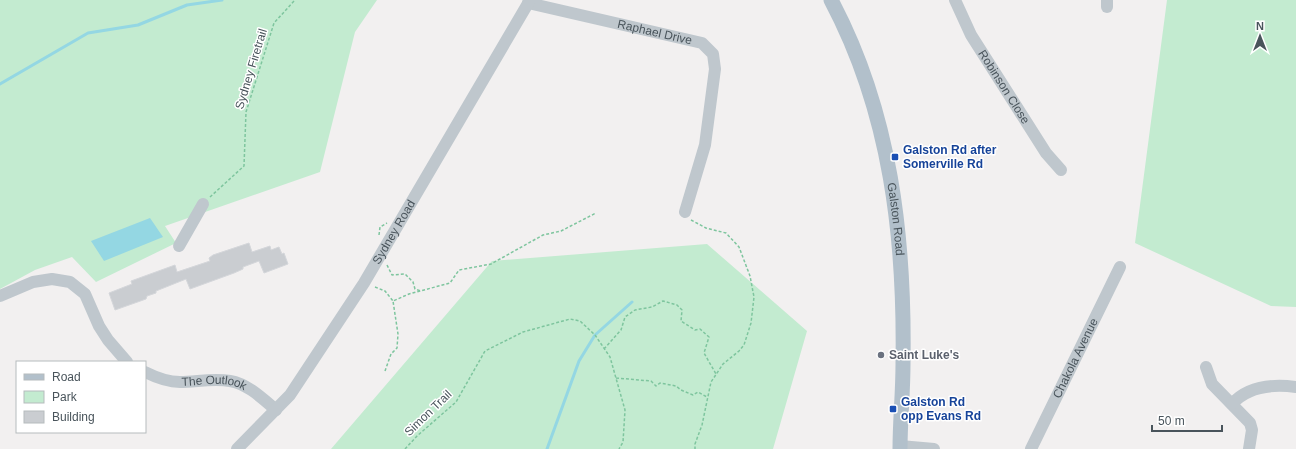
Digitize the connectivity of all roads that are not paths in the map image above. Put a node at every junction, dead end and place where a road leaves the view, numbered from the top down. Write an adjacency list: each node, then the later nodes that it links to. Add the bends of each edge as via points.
1 (831, 0): 16 (main road, Galston Road, via 856,54 872,102 897,210 904,321)
2 (955, 0): 4 (street, Robinson Close, via 971,35 1046,153)
3 (529, 2): 6 (street, Raphael Drive, via 702,42 713,54 715,69 705,145); 15 (street, Sydney Road, via 364,283 290,395)
4 (1061, 170)
5 (203, 204): 7 (street)
6 (685, 212)
7 (179, 246)
8 (1120, 267): 19 (street, Chakola Avenue)
9 (0, 296): 10 (street, via 33,282 52,279 70,282 85,294 99,326)
10 (126, 361)
11 (1206, 367): 14 (street, via 1212,384)
12 (146, 372): 15 (street, The Outlook, via 178,382 230,381 248,388)
13 (1296, 387): 14 (street, via 1277,385 1257,389 1244,394)
14 (1232, 404): 20 (street, via 1251,426)
15 (276, 410): 17 (street, Sydney Road)
16 (900, 448): 18 (street)
17 (237, 449)
18 (934, 449)
19 (1031, 449)
20 (1248, 449)

